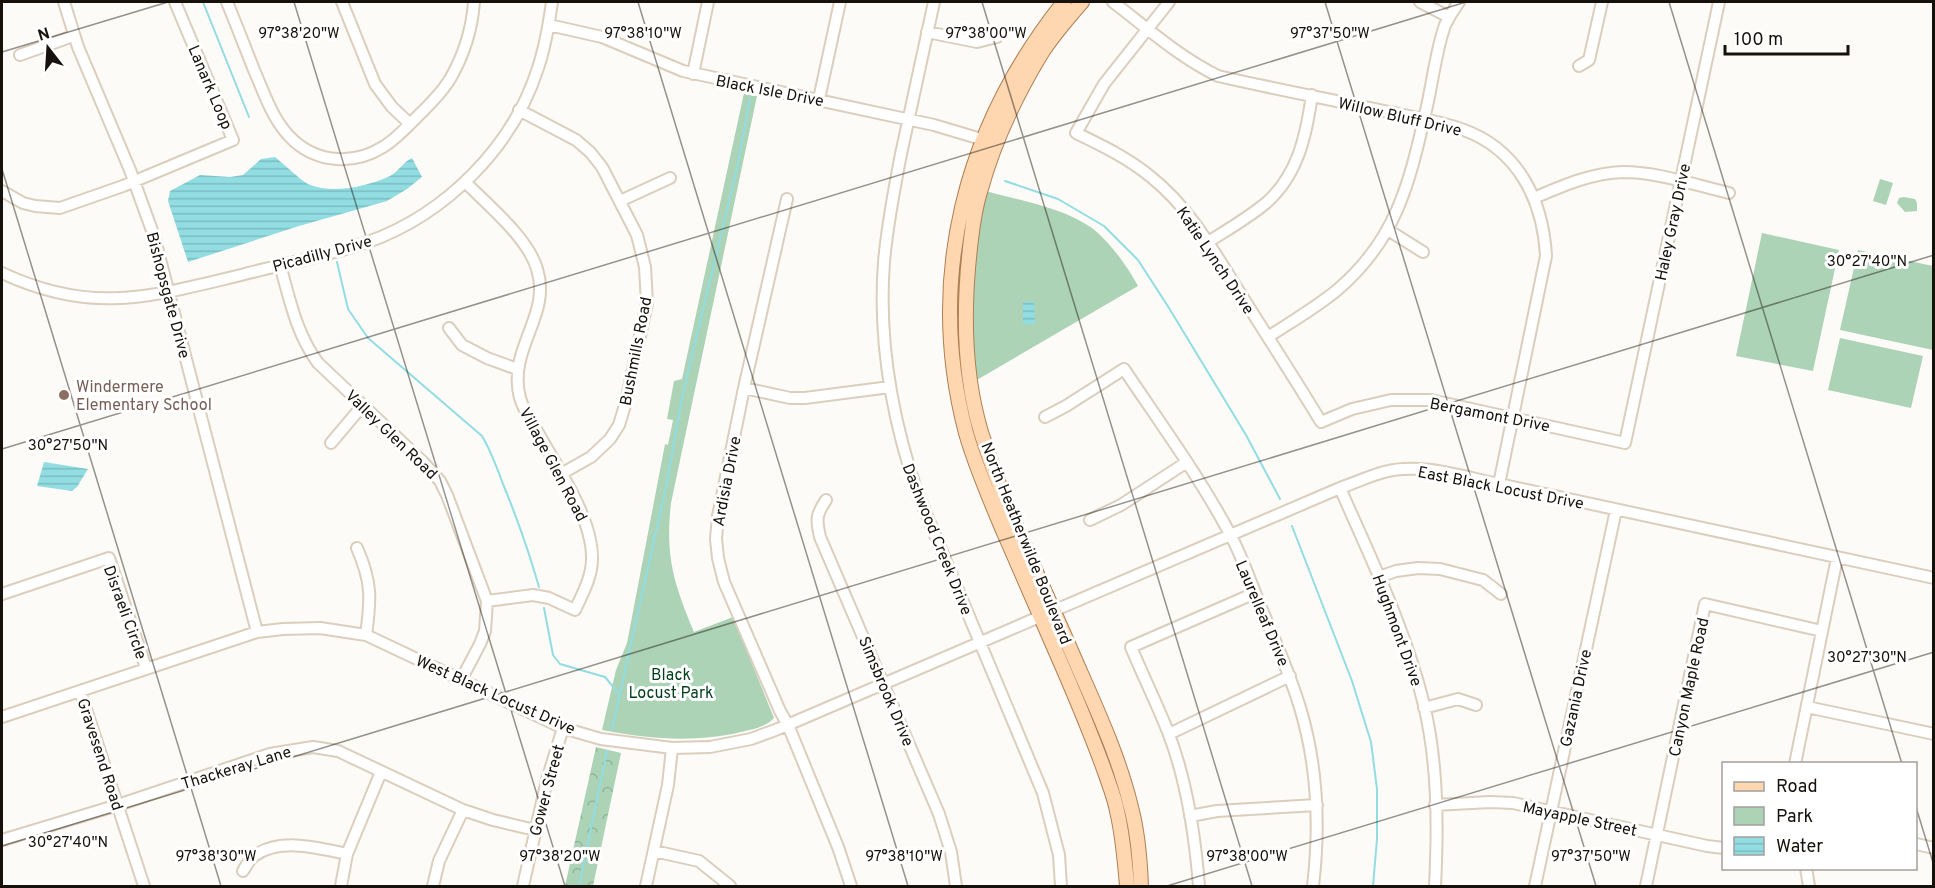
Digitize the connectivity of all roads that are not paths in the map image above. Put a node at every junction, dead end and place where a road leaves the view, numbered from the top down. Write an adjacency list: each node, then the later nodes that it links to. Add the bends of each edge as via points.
1 (64, 2): 22 (street, Bishopsgate Drive)
2 (175, 2): 35 (street, Lanark Loop, via 233,140)
3 (227, 2): 32 (street, via 276,121 309,152 354,159 385,147)
4 (342, 2): 32 (street, via 375,84)
5 (474, 2): 32 (street, via 469,39 450,79)
6 (552, 2): 19 (street, Picadilly Drive)
7 (708, 2): 26 (street)
8 (840, 2): 28 (street)
9 (934, 2): 21 (street, Dashwood Creek Drive)
10 (1064, 2): 33 (main road, North Heatherwilde Boulevard, via 1017,68)
11 (1082, 2): 33 (main road, North Heatherwilde Boulevard, via 1042,53)
12 (1113, 2): 20 (street, Willow Bluff Drive)
13 (1169, 2): 20 (street)
14 (1420, 2): 18 (street)
15 (1459, 2): 18 (street)
16 (1602, 2): 25 (street, via 1589,60)
17 (1719, 2): 37 (street, Haley Gray Drive)
18 (1449, 17): 31 (street)
19 (549, 25): 26 (street, Black Isle Drive, via 602,37); 29 (street, Picadilly Drive, via 538,69)
20 (1147, 28): 27 (street, Willow Bluff Drive, via 1196,65 1218,76); 44 (street, Katie Lynch Drive, via 1104,84 1076,133 1116,152 1153,178 1184,209)
21 (927, 32): 23 (street, via 977,42); 30 (street, Dashwood Creek Drive)
22 (73, 36): 24 (street); 35 (street, Bishopsgate Drive)
23 (998, 37)
24 (20, 55)
25 (1579, 66)
26 (693, 74): 28 (street, Black Isle Drive)
27 (1312, 95): 31 (street, Willow Bluff Drive); 44 (street, via 1303,147 1281,186 1266,203)
28 (819, 99): 30 (street, Black Isle Drive)
29 (519, 110): 36 (street, Picadilly Drive, via 490,155); 42 (street, Bushmills Road, via 591,152)
30 (908, 119): 33 (street, Black Isle Drive); 52 (street, Dashwood Creek Drive, via 884,264 883,316)
31 (1424, 119): 40 (street, Willow Bluff Drive, via 1464,130 1485,141 1519,171); 43 (street, via 1410,180)
32 (410, 124)
33 (989, 141): 76 (main road, North Heatherwilde Boulevard, via 968,264 965,328 970,378 990,459)
34 (670, 178): 42 (street)
35 (135, 181): 38 (street, via 60,208 35,206); 48 (street, Bishopsgate Drive)
36 (465, 182): 46 (street, Picadilly Drive, via 432,209 390,233); 51 (street, Village Glen Road, via 520,239 538,270 541,288 536,317)
37 (1680, 182): 39 (street); 40 (street, via 1635,173 1597,175); 59 (street, Haley Gray Drive)
38 (2, 191)
39 (1729, 193)
40 (1534, 198): 56 (street, Willow Bluff Drive, via 1546,256)
41 (787, 200): 53 (street, Ardisia Drive)
42 (620, 201): 61 (street, Bushmills Road, via 637,235 647,282 626,402 610,439 591,457)
43 (1388, 230): 45 (street); 50 (street, via 1346,282)
44 (1208, 242): 50 (street, Katie Lynch Drive)
45 (1423, 252)
46 (280, 265): 48 (street, Picadilly Drive); 54 (street, Valley Glen Road, via 307,348)
47 (2, 273): 48 (street, Picadilly Drive, via 41,289 75,297 130,299)
48 (170, 292): 78 (street, Bishopsgate Drive)
49 (449, 328): 51 (street, via 462,345)
50 (1268, 337): 57 (street, Katie Lynch Drive)
51 (517, 369): 61 (street, Village Glen Road, via 520,398)
52 (890, 387): 53 (street, via 805,398); 80 (street, Dashwood Creek Drive, via 903,452 917,492)
53 (744, 388): 90 (street, Ardisia Drive, via 718,516 718,558 724,582)
54 (363, 405): 58 (street); 75 (street, Valley Glen Road, via 440,481)
55 (1045, 417): 60 (street, Laurelleaf Drive, via 1124,369)
56 (1512, 417): 57 (street, Bergamont Drive, via 1431,400 1401,400 1352,409); 59 (street, Bergamont Drive); 62 (street, Willow Bluff Drive)
57 (1321, 422)
58 (331, 443)
59 (1625, 443)
60 (1186, 462): 66 (street, via 1121,505); 67 (street, Laurelleaf Drive)
61 (561, 474): 75 (street, Village Glen Road, via 591,542 592,561 586,586 574,610 533,595)
62 (1499, 484): 63 (street, East Black Locust Drive, via 1409,469 1385,472); 65 (street, East Black Locust Drive)
63 (1340, 488): 67 (street, East Black Locust Drive); 70 (street, Hughmont Drive)
64 (826, 500): 84 (street, Simsbrook Drive, via 816,522 820,537)
65 (1616, 510): 69 (street, East Black Locust Drive); 101 (street, Gazania Drive)
66 (1090, 520)
67 (1230, 535): 72 (street, Laurelleaf Drive); 76 (street, East Black Locust Drive)
68 (357, 548): 79 (street, via 370,588)
69 (1838, 558): 71 (street, East Black Locust Drive); 77 (street)
70 (1379, 577): 74 (street, via 1418,568 1440,569 1483,580); 88 (street, Hughmont Drive, via 1405,641)
71 (1934, 578)
72 (1254, 593): 82 (street, Laurelleaf Drive); 92 (street, via 1131,647)
73 (2, 594): 81 (street, Disraeli Circle, via 109,558)
74 (1501, 594)
75 (487, 601): 83 (street, Valley Glen Road, via 485,631)
76 (1047, 614): 80 (street, West Black Locust Drive); 122 (main road, North Heatherwilde Boulevard, via 1117,809); 123 (main road, North Heatherwilde Boulevard, via 1108,736 1131,806 1139,845)
77 (1822, 631): 87 (street); 104 (street, Canyon Maple Road, via 1705,604)
78 (257, 632): 79 (street, West Black Locust Drive, via 320,628); 81 (street, West Black Locust Drive)
79 (366, 635): 83 (street, West Black Locust Drive)
80 (981, 643): 84 (street, West Black Locust Drive); 121 (street, Dashwood Creek Drive, via 1043,793 1059,855)
81 (146, 668): 85 (street, West Black Locust Drive)
82 (1290, 676): 92 (street); 98 (street, Laurelleaf Drive, via 1308,737)
83 (462, 680): 91 (street, West Black Locust Drive)
84 (884, 685): 90 (street, West Black Locust Drive); 120 (street, Simsbrook Drive, via 939,814)
85 (80, 691): 89 (street, West Black Locust Drive); 97 (street, Gravesend Road)
86 (1476, 705): 88 (street, via 1458,699)
87 (1807, 707): 93 (street); 95 (street)
88 (1424, 708): 99 (street, Hughmont Drive)
89 (2, 717)
90 (788, 725): 94 (street, West Black Locust Drive, via 733,743); 119 (street, Ardisia Drive)
91 (563, 728): 94 (street, West Black Locust Drive, via 601,739); 103 (street, Gower Street)
92 (1168, 734): 102 (street)
93 (1934, 734)
94 (672, 748): 109 (street)
95 (1795, 762)
96 (381, 772): 97 (street, Thackeray Lane, via 338,751 292,749); 100 (street, Thackeray Lane); 110 (street)
97 (117, 804): 105 (street, Thackeray Lane); 113 (street, Gravesend Road)
98 (1317, 805): 102 (street); 125 (street, Laurelleaf Drive)
99 (1436, 806): 101 (street, Mayapple Street, via 1490,802); 126 (street, Hughmont Drive)
100 (463, 810): 103 (street, Thackeray Lane); 115 (street, via 439,861)
101 (1551, 811): 104 (street, Mayapple Street); 127 (street, Gazania Drive)
102 (1190, 816): 124 (street)
103 (535, 830): 116 (street, Gower Street)
104 (1657, 834): 107 (street, Mayapple Street); 128 (street, Canyon Maple Road)
105 (2, 840)
106 (1917, 844): 108 (street)
107 (1722, 848)
108 (1934, 848)
109 (654, 851): 117 (street); 118 (street, via 699,861)
110 (347, 854): 112 (street, via 289,845 252,857); 114 (street)
111 (1806, 870): 129 (street)
112 (243, 871)
113 (144, 886)
114 (341, 886)
115 (433, 886)
116 (523, 886)
117 (646, 886)
118 (730, 886)
119 (851, 886)
120 (956, 886)
121 (1061, 886)
122 (1127, 886)
123 (1141, 886)
124 (1199, 886)
125 (1313, 886)
126 (1435, 886)
127 (1535, 886)
128 (1646, 886)
129 (1809, 886)

